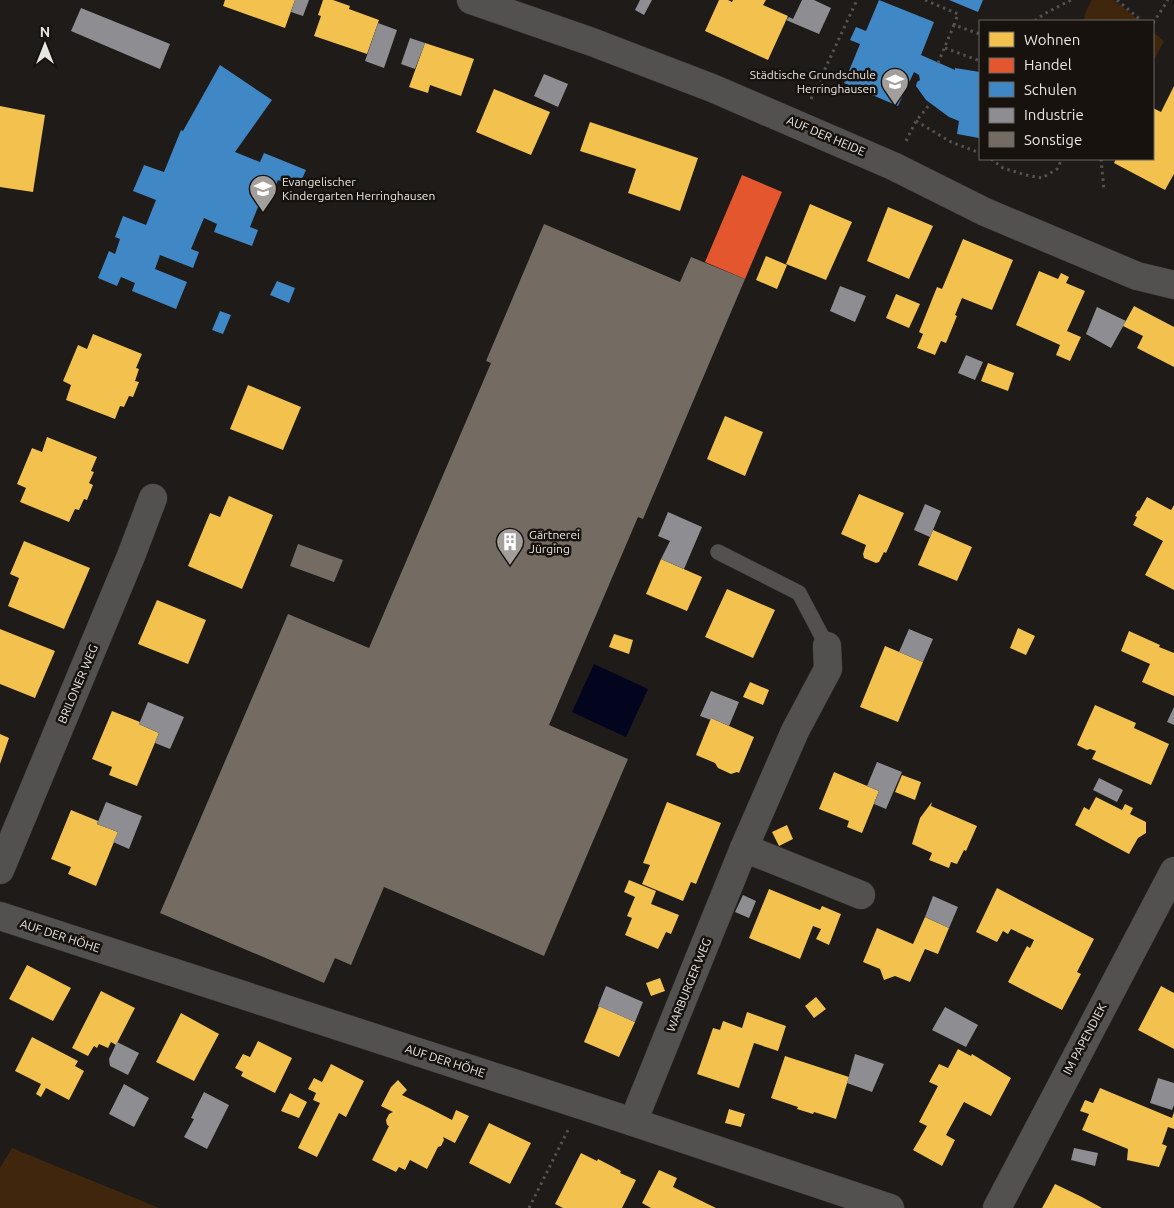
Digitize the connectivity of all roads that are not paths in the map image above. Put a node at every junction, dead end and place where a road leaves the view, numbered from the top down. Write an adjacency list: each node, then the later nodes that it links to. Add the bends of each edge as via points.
1 (472, 0): 2 (street, AUF DER HEIDE, via 712,88 893,166 985,212 1138,276)
2 (1174, 285)
3 (153, 498): 7 (street, BRILONER WEG)
4 (718, 552): 5 (lane, via 799,593)
5 (827, 646): 6 (street, WARBURGER WEG, via 828,669 795,731)
6 (744, 848): 9 (street); 11 (street, WARBURGER WEG)
7 (0, 870)
8 (1174, 871): 13 (street, IM PAPENDIEK)
9 (861, 895)
10 (0, 916): 11 (street, AUF DER HÖHE)
11 (633, 1122): 12 (street, AUF DER HÖHE)
12 (890, 1208)
13 (997, 1208)

